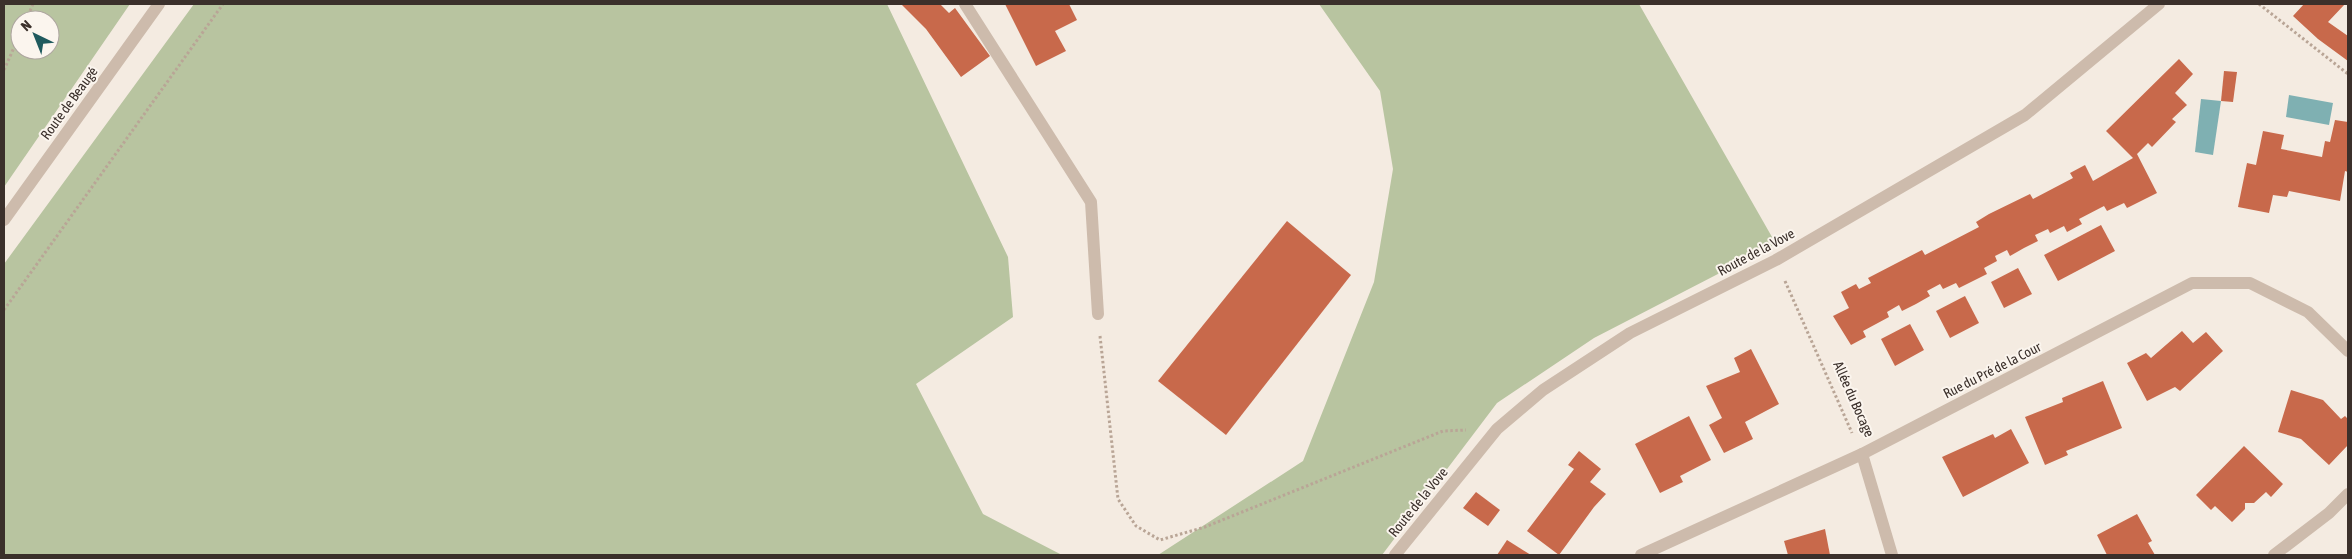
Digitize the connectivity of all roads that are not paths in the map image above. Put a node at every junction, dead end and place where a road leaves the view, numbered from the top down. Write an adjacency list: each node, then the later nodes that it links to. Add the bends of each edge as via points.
1 (159, 4): 4 (street, Route de Beaugé)
2 (965, 4): 5 (street, via 1091,202)
3 (2159, 4): 9 (street, Route de la Vove, via 2025,115 1776,260 1630,333 1543,390 1497,429)
4 (4, 220)
5 (1098, 314)
6 (2348, 351): 7 (street, Rue du Pré de la Cour, via 2308,312 2250,283 2192,283)
7 (1862, 454): 10 (street, Rue du Pré de la Cour); 11 (street, Allée du Bocage)
8 (2348, 494): 12 (street, via 2329,513)
9 (1395, 555)
10 (1641, 555)
11 (1892, 555)
12 (2274, 555)

